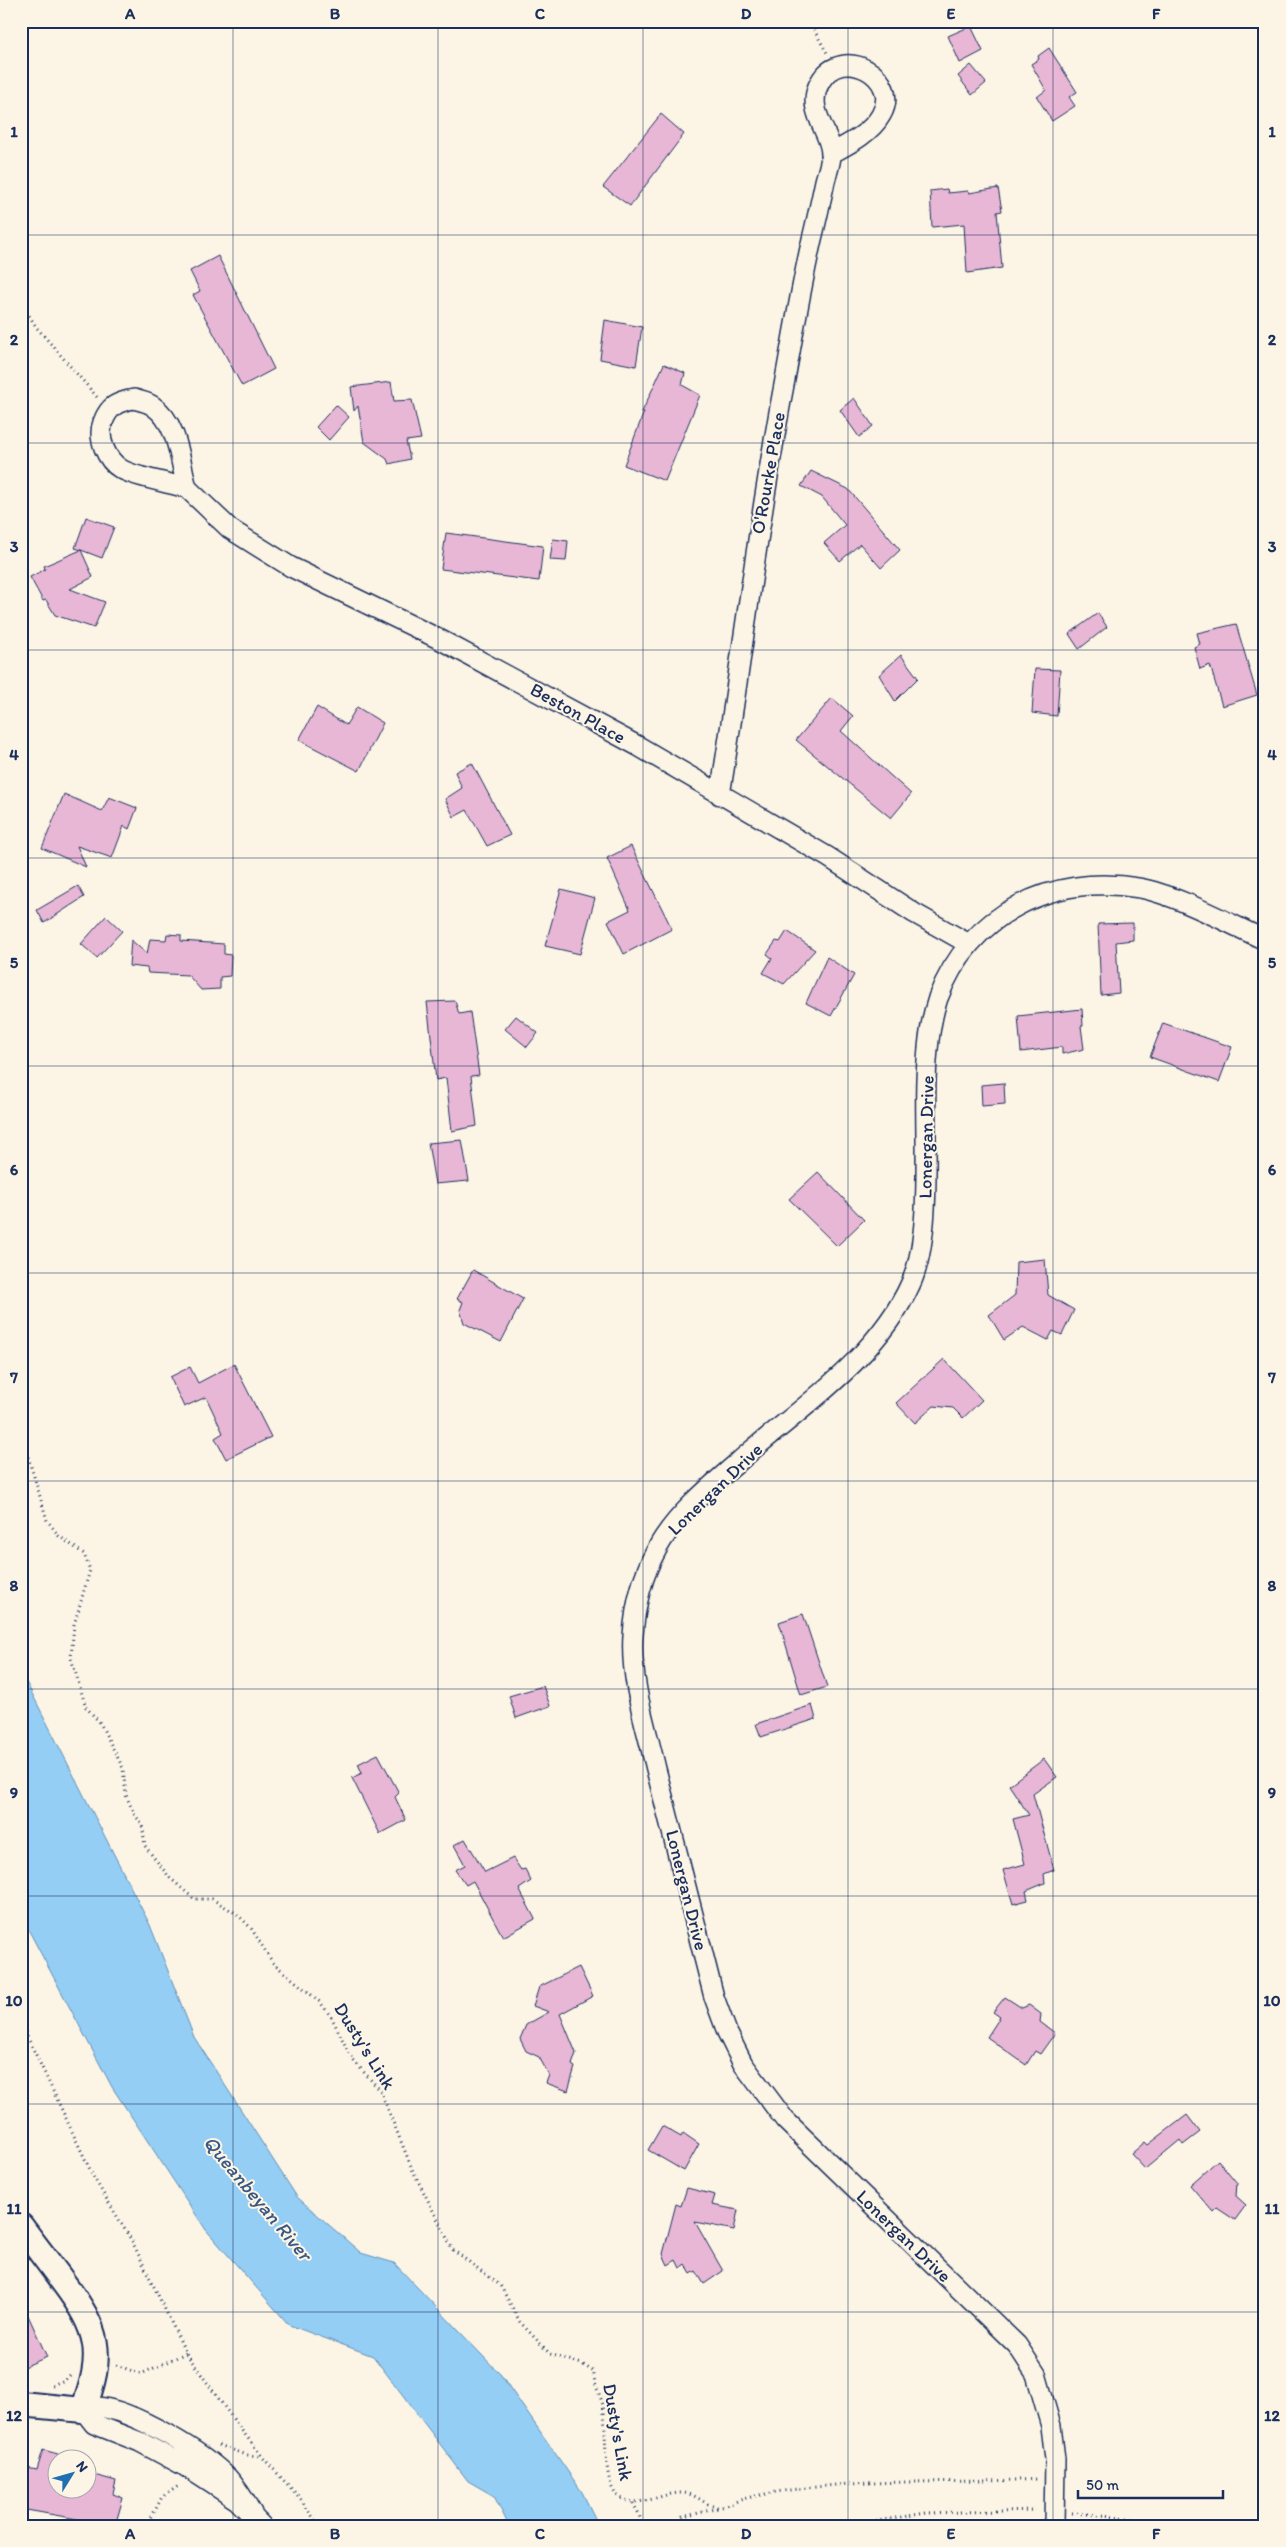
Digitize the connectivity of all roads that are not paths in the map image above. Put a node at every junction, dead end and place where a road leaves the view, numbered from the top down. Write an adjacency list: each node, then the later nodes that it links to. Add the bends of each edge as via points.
1 (832, 154): 1 (street, via 851,143 880,117 884,108 885,94 879,79 860,65 835,66 819,83 816,112); 3 (street, O'Rourke Place, via 807,260 775,431)
2 (187, 488): 2 (street, Beston Place, via 173,433 165,417 152,405 134,399 120,401 108,409 102,425 102,442 110,460 122,470); 3 (street, Beston Place, via 230,529 291,567 538,691)
3 (720, 795): 5 (street, Beston Place)
4 (1265, 940): 5 (street, Lonergan Drive, via 1142,888 1104,886 1063,890 1025,901 996,918)
5 (969, 944): 9 (street, Lonergan Drive, via 950,972 937,1001 929,1032 920,1246 913,1278 897,1311 875,1340 675,1522 646,1573 636,1605 632,1639 634,1674 645,1722 714,1997 727,2032 743,2064 785,2120 1017,2346 1036,2374 1051,2426)
6 (21, 2226): 8 (street, via 87,2315 95,2338 96,2363)
7 (21, 2404): 8 (street)
8 (83, 2410): 10 (street, via 94,2424 165,2453 236,2500)
9 (1054, 2519)
10 (257, 2520)

